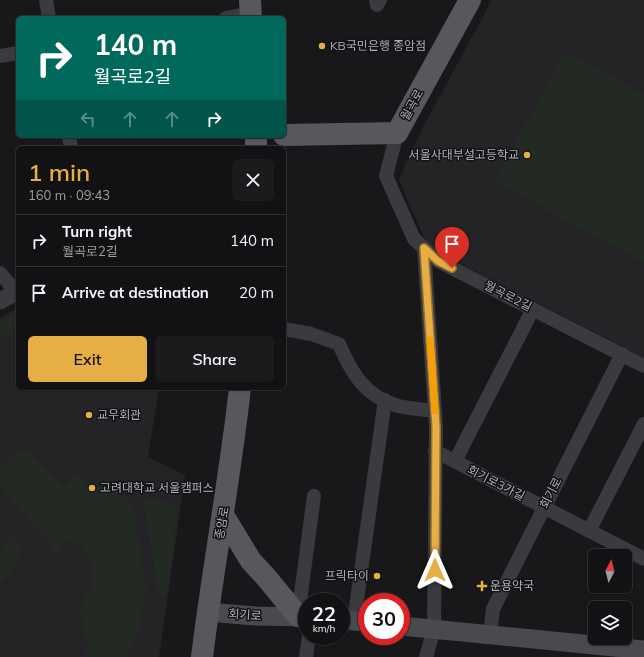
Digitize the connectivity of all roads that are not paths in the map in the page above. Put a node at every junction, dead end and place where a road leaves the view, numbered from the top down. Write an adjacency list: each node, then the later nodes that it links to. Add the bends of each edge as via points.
1 (46, 0): 6 (street)
2 (376, 0): 3 (street, via 377,4)
3 (380, 0)
4 (470, 0): 10 (main road, 월곡로)
5 (251, 10): 7 (street)
6 (49, 16)
7 (232, 16)
8 (16, 53): 9 (street)
9 (0, 56)
10 (397, 132): 11 (main road, 월곡로); 12 (street, 월곡로2길, via 386,176 414,239)
11 (286, 135)
12 (424, 248): 17 (street, 월곡로2길, via 438,261); 23 (street)
13 (0, 273): 14 (street)
14 (16, 291)
15 (16, 293): 16 (street)
16 (0, 301)
17 (533, 309): 19 (street, 월곡로2길); 26 (street, 회기로3가길)
18 (286, 329): 22 (street, via 310,334 338,344 350,369 370,393)
19 (622, 354): 20 (street, 월곡로2길); 28 (street, 회기로)
20 (644, 366)
21 (240, 390): 29 (main road, 종암로)
22 (385, 400): 23 (street, via 395,406); 36 (street)
23 (435, 411): 25 (street)
24 (644, 424): 30 (street)
25 (435, 451): 26 (street, 회기로3가길); 38 (street)
26 (455, 461): 28 (street, 회기로3가길)
27 (314, 496): 32 (street)
28 (543, 507): 30 (street, 회기로3가길); 39 (street, 회기로, via 495,605)
29 (223, 515): 33 (main road, 종암로); 34 (main road, via 251,561)
30 (589, 531): 31 (street, 회기로3가길)
31 (644, 559)
32 (304, 593)
33 (208, 612): 35 (main road, 회기로); 42 (main road, 종암로)
34 (298, 613)
35 (298, 617)
36 (354, 621)
37 (410, 627): 38 (main road)
38 (434, 629): 39 (main road); 44 (street)
39 (490, 635): 41 (main road)
40 (308, 645): 43 (street)
41 (639, 652)
42 (202, 657)
43 (306, 657)
44 (426, 657)

